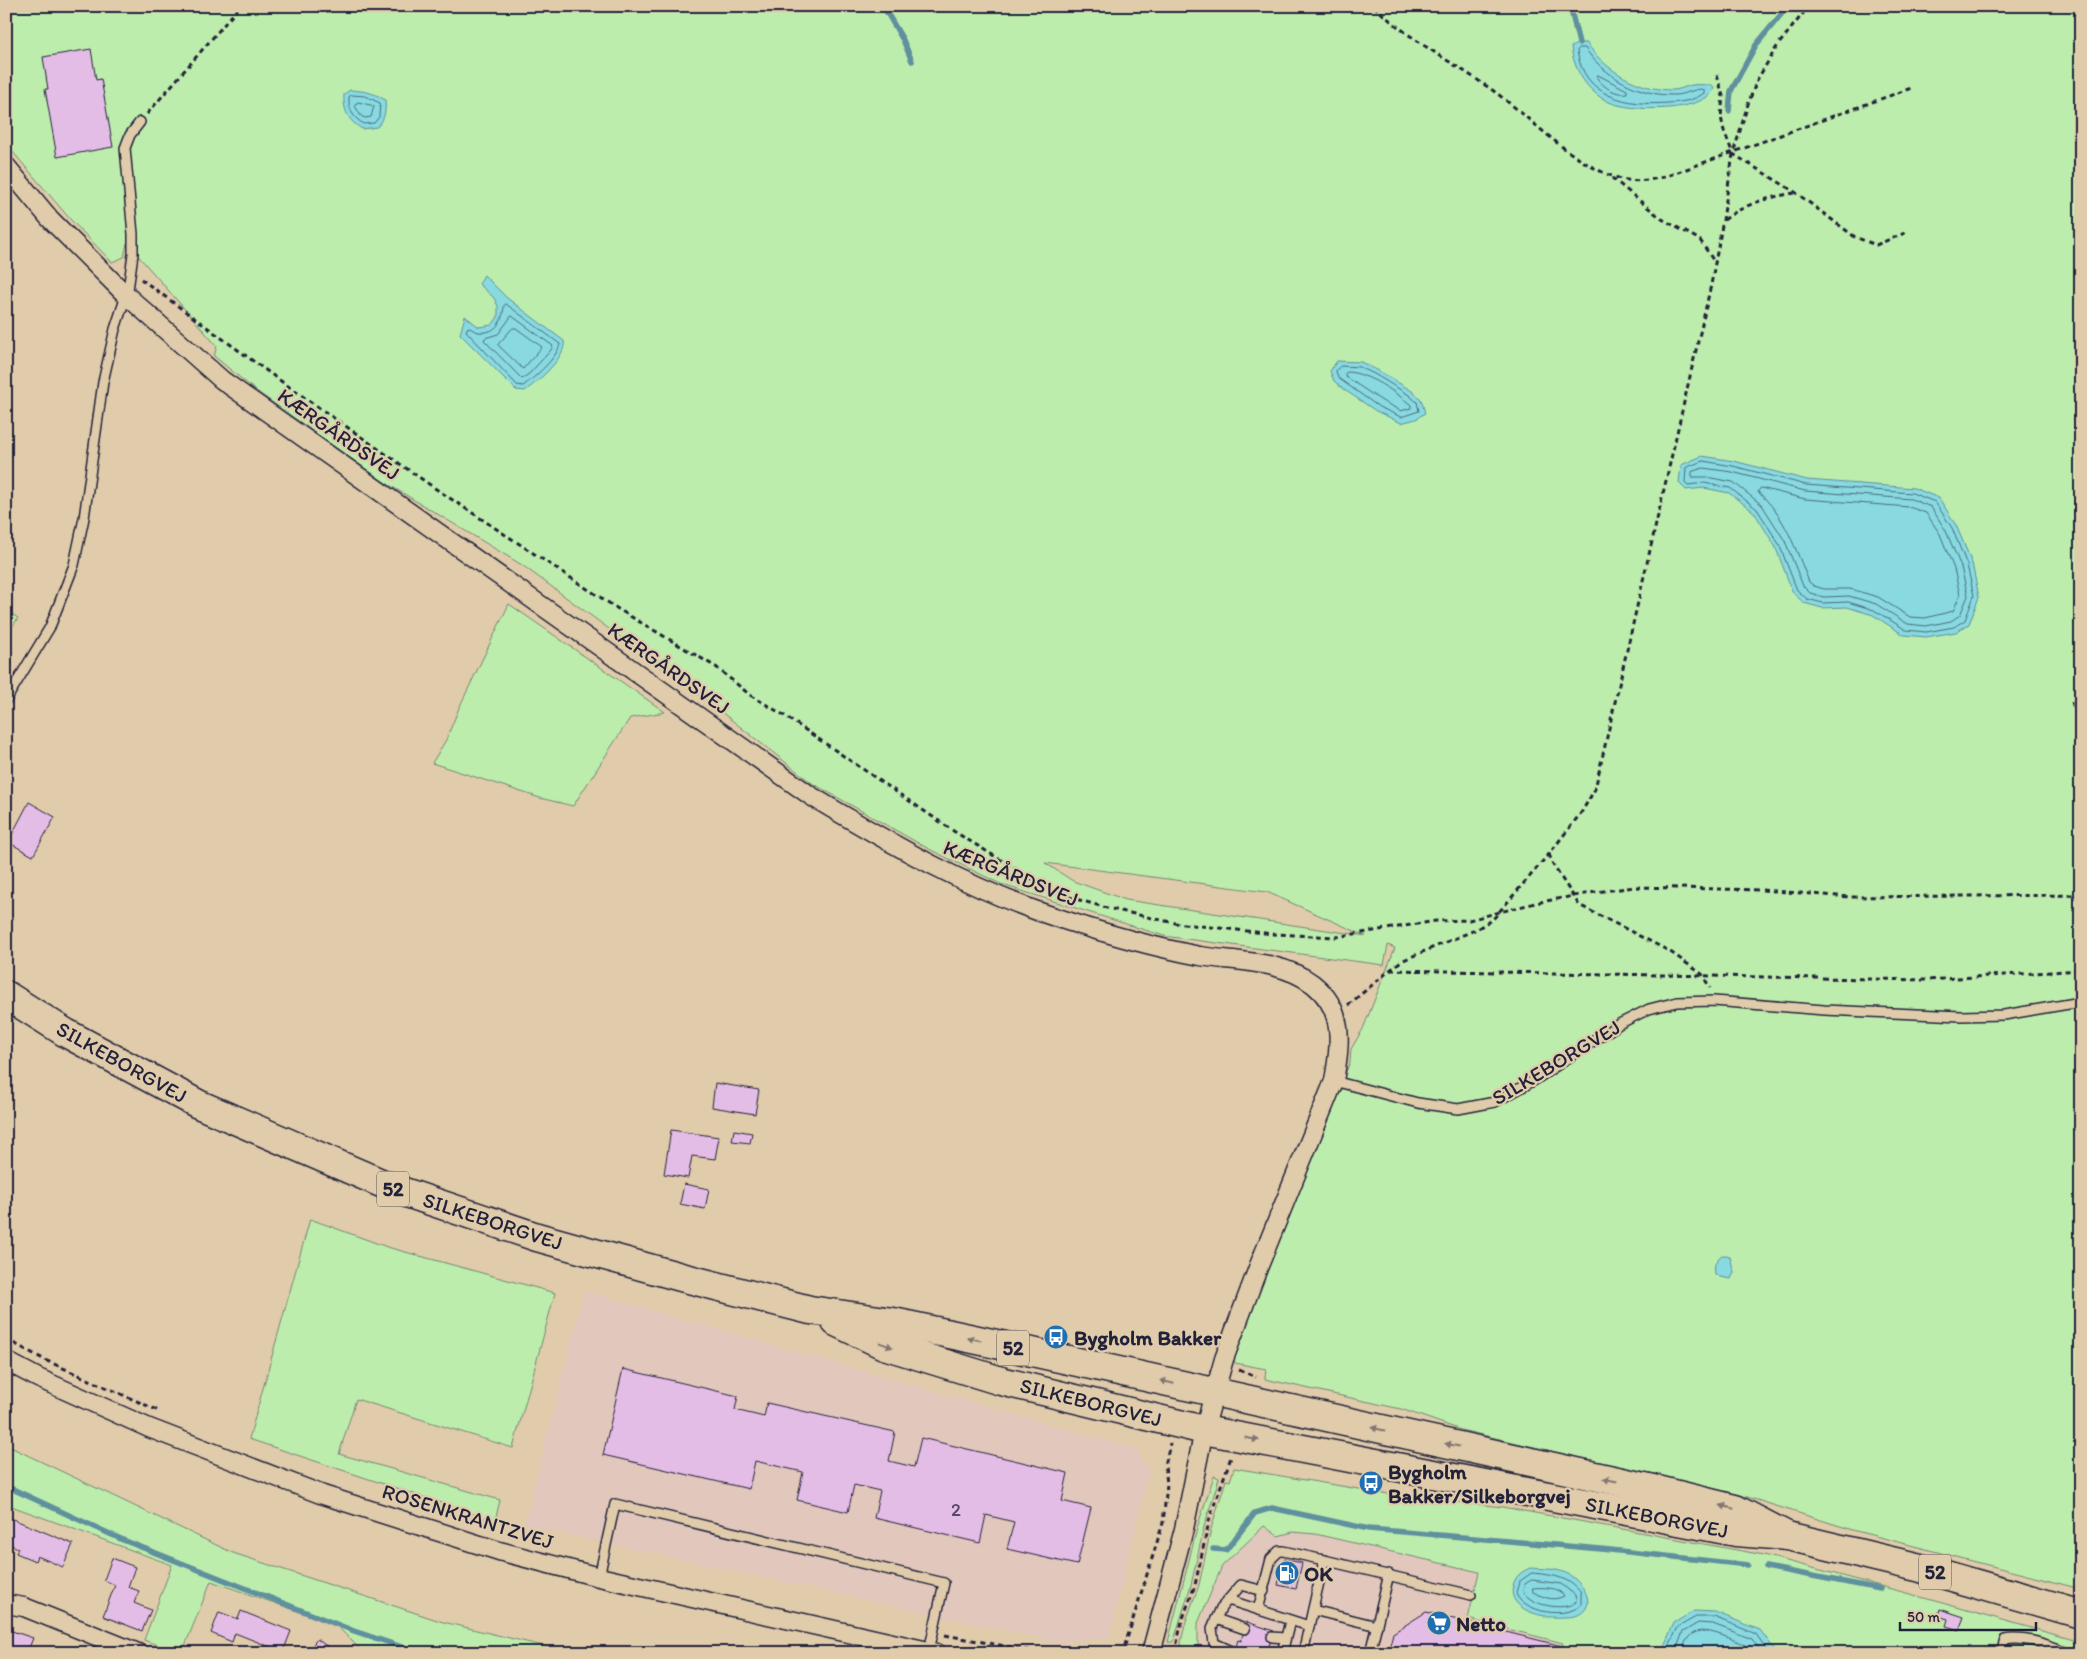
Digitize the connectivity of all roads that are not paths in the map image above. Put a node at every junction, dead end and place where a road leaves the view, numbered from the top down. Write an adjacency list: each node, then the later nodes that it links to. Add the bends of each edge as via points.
1 (140, 122): 3 (lane, via 125,148 133,234)
2 (6, 166): 3 (street, KÆRGÅRDSVEJ, via 50,219)
3 (126, 295): 4 (lane, via 103,382 84,518 74,565 50,627); 7 (street, KÆRGÅRDSVEJ, via 222,380 811,796 877,836 995,895 1060,919 1200,956 1267,964 1292,972 1313,985 1331,1004 1339,1026)
4 (6, 700)
5 (6, 995): 8 (main road, SILKEBORGVEJ / 52, via 66,1033 198,1104 394,1190 537,1237)
6 (2081, 1002): 7 (lane, SILKEBORGVEJ, via 2004,1015 1961,1016 1714,1001 1677,1002 1649,1009 1619,1024 1535,1080 1495,1102 1458,1109 1418,1103)
7 (1334, 1081): 10 (street, via 1258,1268)
8 (810, 1310): 10 (main road, SILKEBORGVEJ / 52, one-way to 8, via 893,1322); 11 (main road, SILKEBORGVEJ / 52, one-way to 11, via 893,1348 1001,1381)
9 (6, 1361): 15 (street, ROSENKRANTZVEJ, via 148,1428 323,1495 498,1551)
10 (1214, 1392): 11 (street); 12 (main road, SILKEBORGVEJ / 52, one-way to 10, via 1735,1509)
11 (1204, 1430): 12 (main road, SILKEBORGVEJ / 52, one-way to 12, via 1736,1532); 33 (street, via 1184,1529)
12 (1787, 1536): 22 (main road, SILKEBORGVEJ / 52, via 1921,1568)
13 (1324, 1560): 14 (lane); 16 (lane, via 1279,1552 1271,1559); 21 (lane)
14 (1389, 1574): 17 (lane); 26 (lane)
15 (599, 1577): 30 (street, ROSENKRANTZVEJ); 30 (lane, via 615,1504 944,1583 933,1632)
16 (1264, 1591): 18 (lane, via 1241,1585); 20 (lane)
17 (1471, 1595)
18 (1228, 1600): 20 (lane); 23 (lane)
19 (6, 1604): 32 (street, via 24,1607)
20 (1258, 1610): 24 (lane)
21 (1313, 1610): 25 (lane); 26 (lane)
22 (2081, 1614)
23 (1216, 1619): 27 (lane); 31 (lane, via 1212,1628 1214,1643)
24 (1290, 1621): 25 (lane); 29 (lane)
25 (1308, 1626): 35 (lane)
26 (1377, 1626): 36 (lane)
27 (1245, 1629)
28 (1272, 1637): 29 (lane)
29 (1285, 1638): 34 (lane)
30 (933, 1652)
31 (1234, 1652)
32 (138, 1653)
33 (1151, 1653)
34 (1282, 1653)
35 (1303, 1653)
36 (1370, 1653)
37 (2001, 1653): 38 (lane, via 2005,1640 2016,1638)
38 (2071, 1653)

